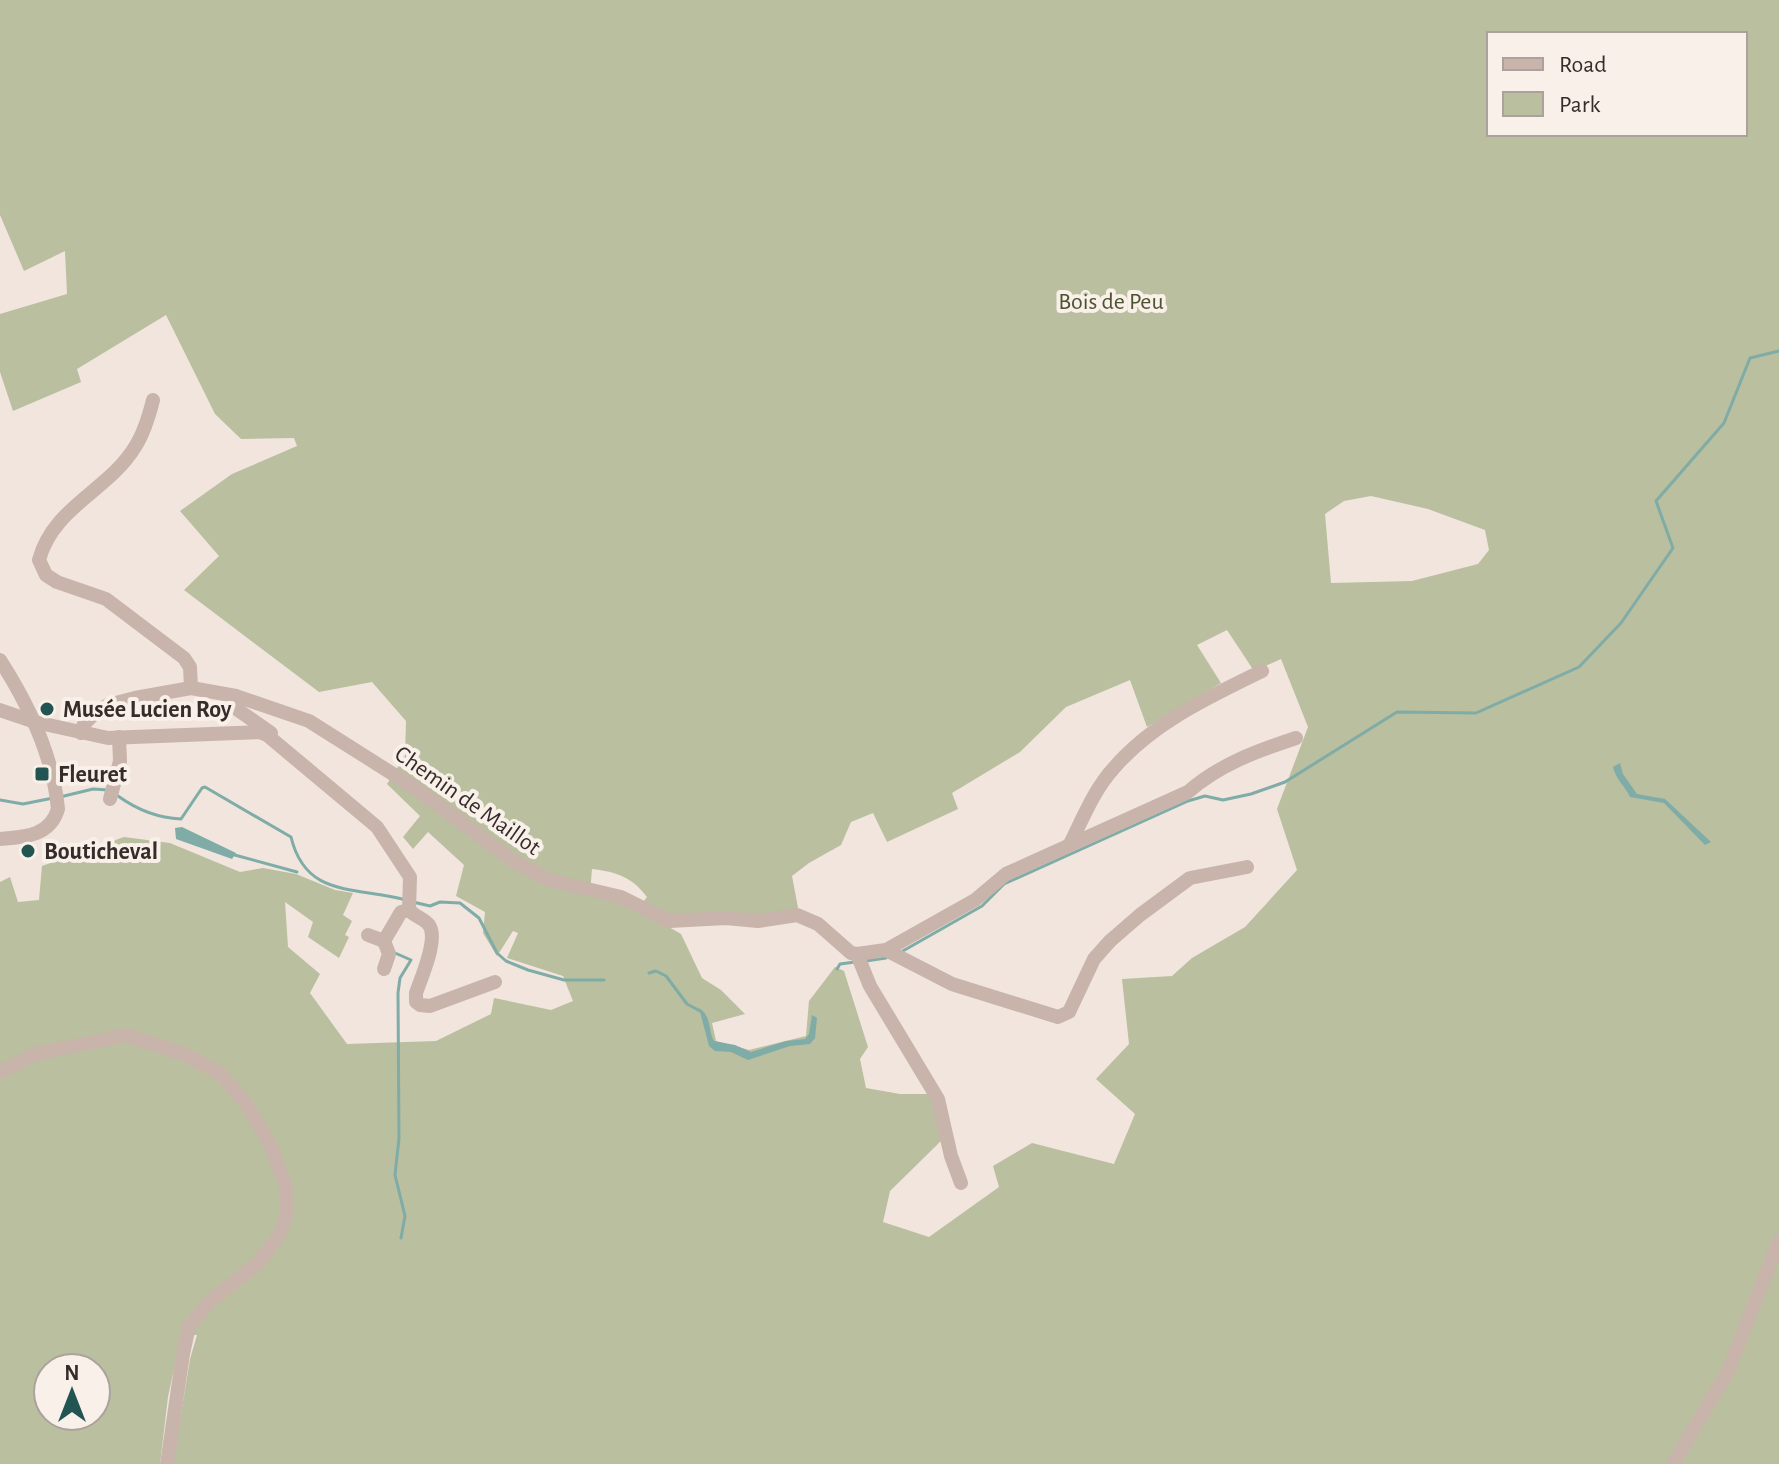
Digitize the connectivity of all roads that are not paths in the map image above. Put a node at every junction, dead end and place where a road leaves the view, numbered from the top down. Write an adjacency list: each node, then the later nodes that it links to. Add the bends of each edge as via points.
1 (153, 400): 4 (street, via 135,448 64,515 39,560 46,575 106,599 184,658)
2 (0, 660): 7 (street)
3 (1262, 671): 14 (street, via 1188,708 1134,747 1111,770)
4 (191, 688): 5 (street, Chemin de Maillot); 8 (street, Chemin de Maillot, via 108,705 84,724)
5 (236, 696): 11 (street, via 238,710 269,729); 20 (street, Chemin de Maillot, via 309,721 549,880 621,897 669,921 758,921 797,915 818,924)
6 (0, 710): 7 (street)
7 (35, 722): 8 (street); 13 (street, via 56,814 41,832)
8 (81, 733): 9 (street)
9 (119, 737): 11 (street, via 260,732); 12 (street)
10 (1296, 738): 14 (street, via 1244,756 1188,792)
11 (274, 740): 16 (street, via 377,827 406,868 412,883)
12 (112, 794)
13 (5, 839)
14 (1070, 844): 19 (street, via 1006,874)
15 (1247, 867): 19 (street, via 1190,878 1140,915 1094,959 1069,1012 1058,1017 952,984)
16 (409, 904): 18 (street); 22 (street, via 431,928 416,1002 430,1006)
17 (368, 935): 18 (street)
18 (384, 941): 21 (street, via 389,954)
19 (891, 953): 20 (street)
20 (859, 959): 24 (street, via 938,1099)
21 (384, 969)
22 (495, 982)
23 (0, 1072): 26 (street, via 35,1054 126,1035 184,1054 221,1074 270,1144 287,1190 287,1215 260,1261 208,1303 189,1326)
24 (961, 1183)
25 (1779, 1241): 27 (street, via 1728,1371)
26 (167, 1464)
27 (1673, 1464)

